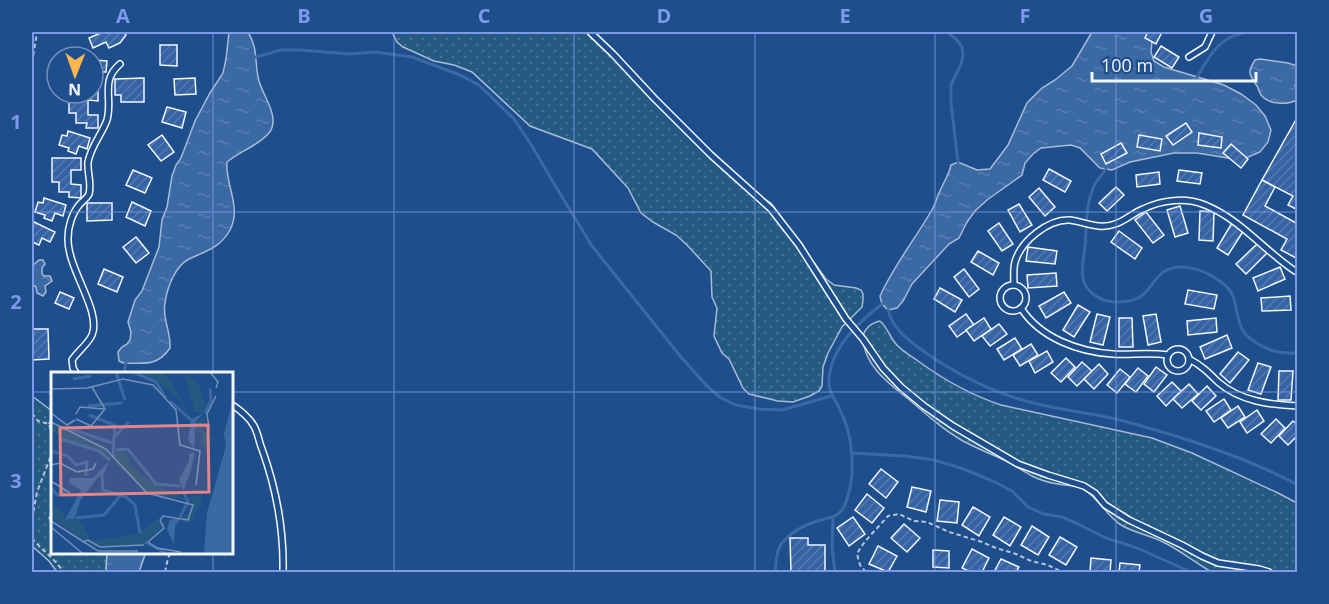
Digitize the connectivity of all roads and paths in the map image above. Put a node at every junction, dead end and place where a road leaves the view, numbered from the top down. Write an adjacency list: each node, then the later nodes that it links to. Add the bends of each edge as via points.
1 (38, 32): 5 (path)
2 (590, 32): 28 (lane, via 711,155 771,209 883,368 924,406 1018,464 1084,486 1129,520 1218,563)
3 (1212, 32): 4 (lane, via 1205,47)
4 (1189, 57)
5 (32, 63)
6 (120, 64): 12 (lane, via 108,83 108,114 89,159 89,194 70,221 70,256 93,315 94,328 91,338 72,360)
7 (1298, 273): 8 (lane, via 1230,219 1205,205 1183,200 1162,201 1105,227 1058,220 1043,227 1019,253 1014,263)
8 (1014, 285): 9 (lane, via 1026,296); 9 (lane, via 1003,289 999,296 1001,305 1008,310)
9 (1021, 308): 10 (lane, via 1039,329 1073,346 1105,354)
10 (1168, 355): 11 (lane, via 1180,349); 11 (lane, via 1168,365 1174,370 1184,369)
11 (1189, 359): 14 (lane, via 1246,398)
12 (75, 372)
13 (232, 405): 25 (lane, via 254,426 265,457 280,522)
14 (1298, 406)
15 (32, 413): 17 (path, via 38,421)
16 (51, 420): 17 (path)
17 (49, 424): 18 (path)
18 (51, 431)
19 (51, 456): 20 (path)
20 (32, 519)
21 (32, 538): 23 (path)
22 (170, 553): 24 (path)
23 (63, 573)
24 (165, 573)
25 (283, 573)
26 (866, 573): 27 (path, via 857,554 862,544 888,516 899,514)
27 (1062, 573)
28 (1269, 573)

